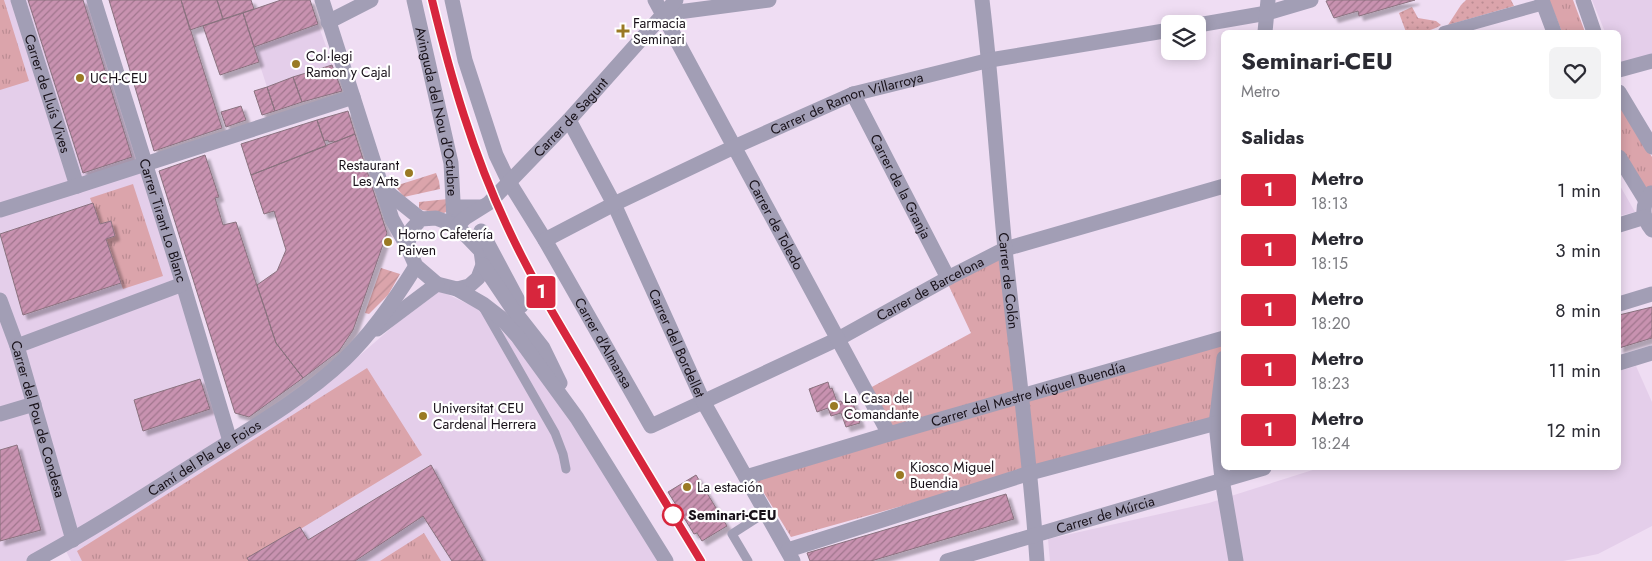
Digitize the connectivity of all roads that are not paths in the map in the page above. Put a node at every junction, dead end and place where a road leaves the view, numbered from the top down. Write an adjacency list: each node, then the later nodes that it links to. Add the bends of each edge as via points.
1 (18, 0): 35 (street, Carrer de Lluís Vives)
2 (94, 0): 33 (street, Carrer Tirant Lo Blanc)
3 (322, 0): 16 (street)
4 (371, 0): 16 (street)
5 (414, 0): 41 (street, Avinguda del Nou d'Octubre, via 451,163)
6 (452, 0): 34 (street, via 465,60 496,155)
7 (655, 0): 15 (street, Carrer de Toledo)
8 (676, 0): 15 (street, Carrer de Sagunt)
9 (769, 0): 15 (street)
10 (982, 0): 23 (street, Carrer de Colón)
11 (1312, 0): 14 (street)
12 (1583, 0): 21 (street)
13 (1543, 2): 19 (street); 20 (street)
14 (1268, 7): 17 (street); 18 (street)
15 (663, 14): 29 (street, Carrer de Sagunt); 30 (street, Carrer de Toledo)
16 (328, 22): 28 (street)
17 (1206, 23)
18 (1265, 30)
19 (1451, 30)
20 (1553, 30)
21 (1593, 30)
22 (1161, 32): 23 (street, Carrer de Ramon Villarroya)
23 (990, 60): 26 (street, Carrer de Ramon Villarroya); 50 (street, Carrer de Colón)
24 (1652, 60): 25 (street)
25 (1621, 69)
26 (853, 94): 30 (street, Carrer de Ramon Villarroya); 53 (street, Carrer de la Granja)
27 (1621, 95): 31 (street)
28 (352, 97): 33 (street); 36 (street)
29 (569, 120): 34 (street, Carrer de Sagunt); 39 (street, Carrer del Bordellet)
30 (734, 147): 39 (street, Carrer de Ramon Villarroya); 61 (street, Carrer de Toledo)
31 (1652, 147)
32 (1621, 160): 38 (street)
33 (145, 164): 35 (street); 54 (street, Carrer Tirant Lo Blanc)
34 (509, 182): 40 (street, Carrer de Sagunt); 48 (street, Carrer d'Almansa)
35 (77, 186): 42 (street)
36 (381, 186): 43 (street); 49 (street, via 392,220)
37 (1221, 187): 50 (street, Carrer de Barcelona)
38 (1649, 197): 44 (street, via 1644,207)
39 (614, 204): 48 (street, Carrer de Ramon Villarroya); 69 (street, Carrer del Bordellet)
40 (486, 205): 41 (street); 45 (street, Carrer de Sagunt); 47 (street)
41 (454, 207): 45 (street, Avinguda del Nou d'Octubre)
42 (0, 210)
43 (421, 219): 45 (street, via 436,218); 49 (street, via 412,229)
44 (1648, 223): 46 (street)
45 (455, 225): 51 (street)
46 (1621, 225)
47 (481, 231): 51 (street); 65 (street)
48 (545, 240): 75 (street, Carrer d'Almansa)
49 (407, 246): 52 (street)
50 (1006, 249): 53 (street, Carrer de Barcelona); 68 (street, Carrer de Colón)
51 (482, 258): 56 (street, via 478,278 469,286); 65 (street, via 514,311)
52 (416, 266): 55 (street); 63 (street, Camí del Pla de Foios)
53 (948, 278): 61 (street, Carrer de Barcelona)
54 (183, 284): 64 (street); 77 (street, Carrer Tirant Lo Blanc)
55 (437, 284): 56 (street); 63 (street, Camí del Pla de Foios)
56 (457, 289): 60 (street)
57 (1652, 294): 59 (street)
58 (0, 300): 64 (street, Carrer del Pou de Condesa)
59 (1621, 303)
60 (483, 304): 73 (street, via 518,337); 79 (lane, via 555,433)
61 (838, 339): 69 (street, Carrer de Barcelona); 76 (street, Carrer de Toledo)
62 (1221, 339): 68 (street, Carrer del Mestre Miguel Buendía)
63 (362, 340): 77 (street, Camí del Pla de Foios, via 345,359 299,396)
64 (17, 346): 70 (street, Carrer del Pou de Condesa)
65 (543, 348): 73 (street)
66 (1652, 353): 67 (street)
67 (1621, 362)
68 (1023, 396): 76 (street, Carrer del Mestre Miguel Buendía); 82 (street, Carrer de Colón)
69 (704, 403): 75 (street, Carrer de Barcelona); 83 (street, Carrer del Bordellet)
70 (34, 404): 72 (street); 87 (street, Carrer del Pou de Condesa)
71 (1221, 406): 74 (street)
72 (0, 414)
73 (577, 418): 90 (street)
74 (1220, 422): 78 (street); 82 (street)
75 (652, 426)
76 (889, 434): 83 (street, Carrer del Mestre Miguel Buendía)
77 (230, 442): 87 (street, Camí del Pla de Foios)
78 (1221, 450)
79 (566, 469)
80 (1222, 470): 84 (street)
81 (1256, 470): 84 (street, Carrer de Múrcia)
82 (1030, 473): 86 (street, Carrer de Colón); 88 (street)
83 (746, 477): 85 (street, Carrer del Bordellet)
84 (1222, 479): 86 (street, Carrer de Múrcia); 94 (street)
85 (766, 512): 88 (street, Carrer del Bordellet); 91 (lane, via 732,534)
86 (1036, 536): 92 (street, Carrer de Múrcia); 93 (street, Carrer de Colón)
87 (73, 540): 89 (street, Camí del Pla de Foios)
88 (790, 556)
89 (34, 561)
90 (666, 561)
91 (748, 561)
92 (947, 561)
93 (1038, 561)
94 (1236, 561)

